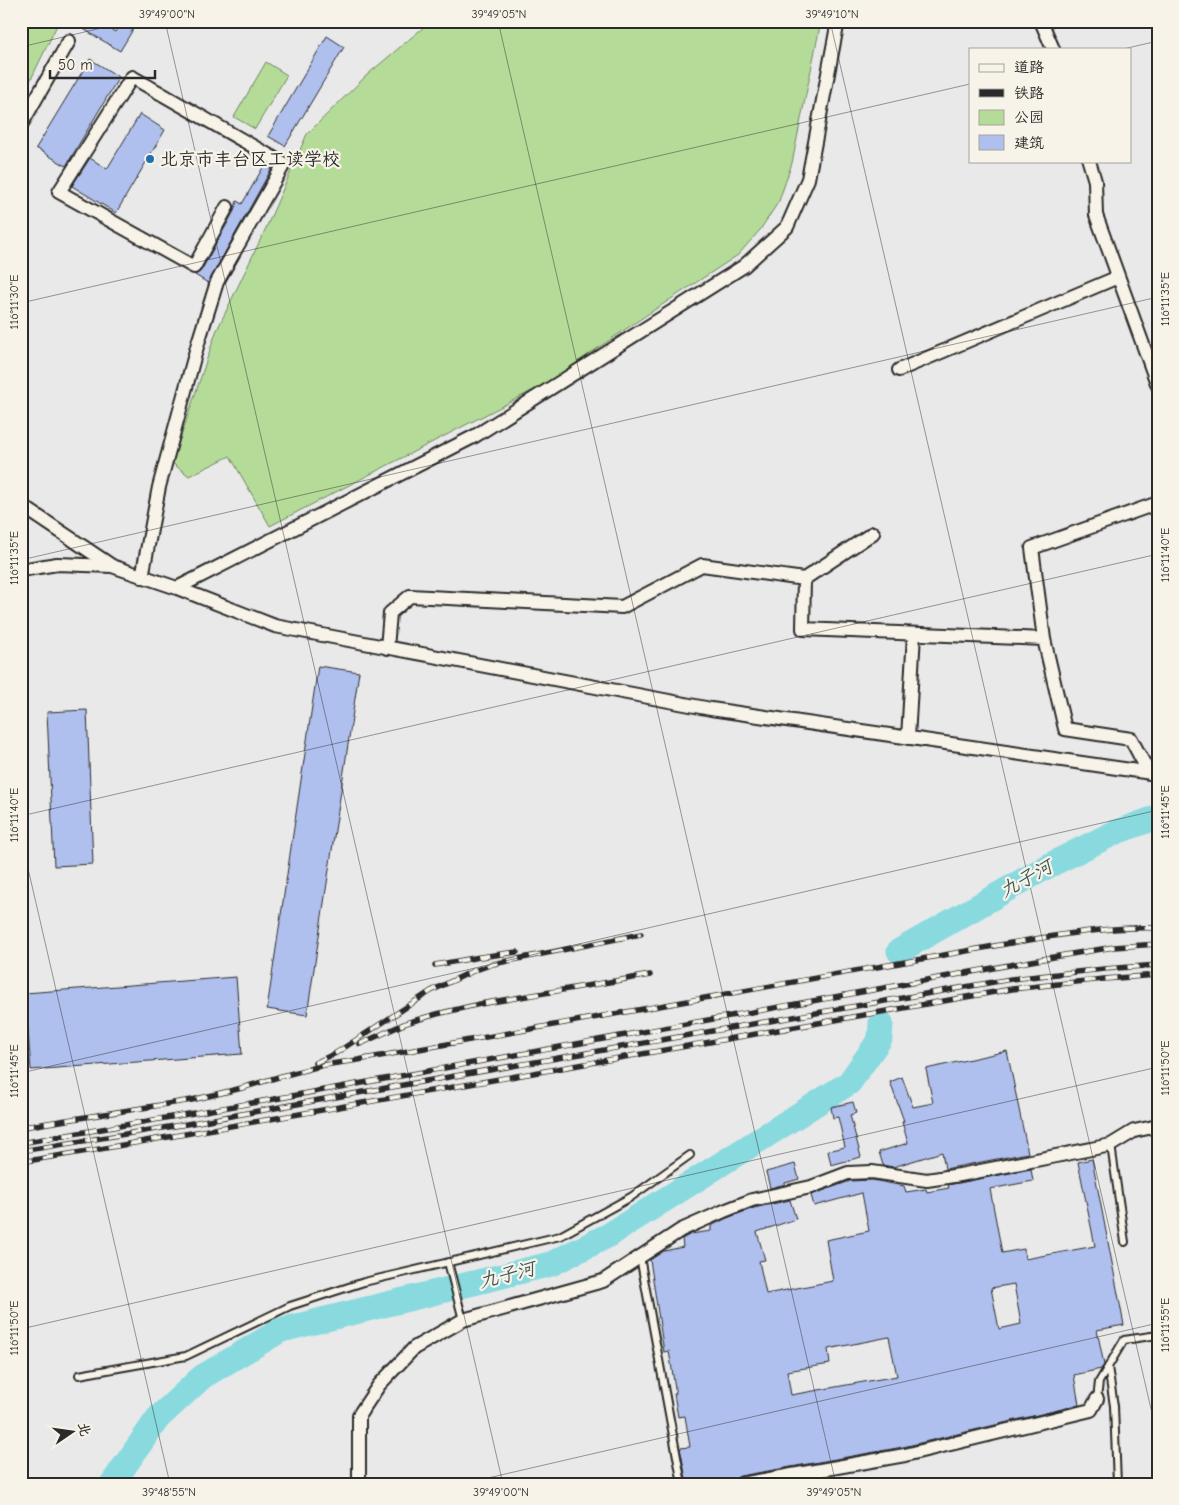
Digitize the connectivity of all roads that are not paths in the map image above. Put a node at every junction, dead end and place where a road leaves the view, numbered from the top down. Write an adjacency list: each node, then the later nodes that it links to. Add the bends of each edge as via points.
1 (838, 21): 18 (street, via 808,179 787,227 744,266 475,436)
2 (1041, 21): 4 (street)
3 (70, 40): 5 (street)
4 (1053, 48)
5 (21, 125)
6 (1088, 162): 8 (street, via 1095,181 1096,215)
7 (227, 207): 16 (street, via 194,267 58,192 132,77 284,164 217,282 160,488)
8 (1118, 277): 9 (street); 10 (street)
9 (899, 370)
10 (1158, 386)
11 (1158, 503): 20 (street, via 1032,548)
12 (21, 505): 14 (street)
13 (873, 533): 17 (street)
14 (112, 566): 15 (street, via 56,564); 16 (street)
15 (21, 570)
16 (142, 577): 18 (street)
17 (804, 579): 19 (street, via 803,629); 21 (street, via 702,565 622,607 410,596 390,613)
18 (177, 588): 21 (street, via 275,626)
19 (914, 634): 20 (street); 22 (street)
20 (1044, 639): 23 (street, via 1065,729 1131,739)
21 (387, 648): 22 (street, via 711,709)
22 (908, 738): 23 (street)
23 (1153, 774)
24 (1158, 1126): 25 (street, via 1134,1131)
25 (1111, 1145): 27 (lane); 28 (street, via 927,1180 872,1172 848,1173 811,1187 752,1200 724,1211 681,1230)
26 (690, 1155): 29 (lane, via 631,1197 560,1236)
27 (1125, 1242)
28 (640, 1257): 30 (street, via 603,1281); 36 (lane)
29 (448, 1262): 30 (lane); 33 (lane, via 364,1282 290,1306 186,1356)
30 (463, 1320): 35 (street, via 414,1348 379,1385 359,1415)
31 (1158, 1335): 32 (lane, via 1124,1340)
32 (1108, 1367): 34 (lane, via 1099,1382); 38 (lane, via 1114,1406)
33 (79, 1375)
34 (1097, 1400): 37 (street, via 1091,1410 905,1455)
35 (359, 1484)
36 (682, 1484)
37 (741, 1484)
38 (1117, 1484)

